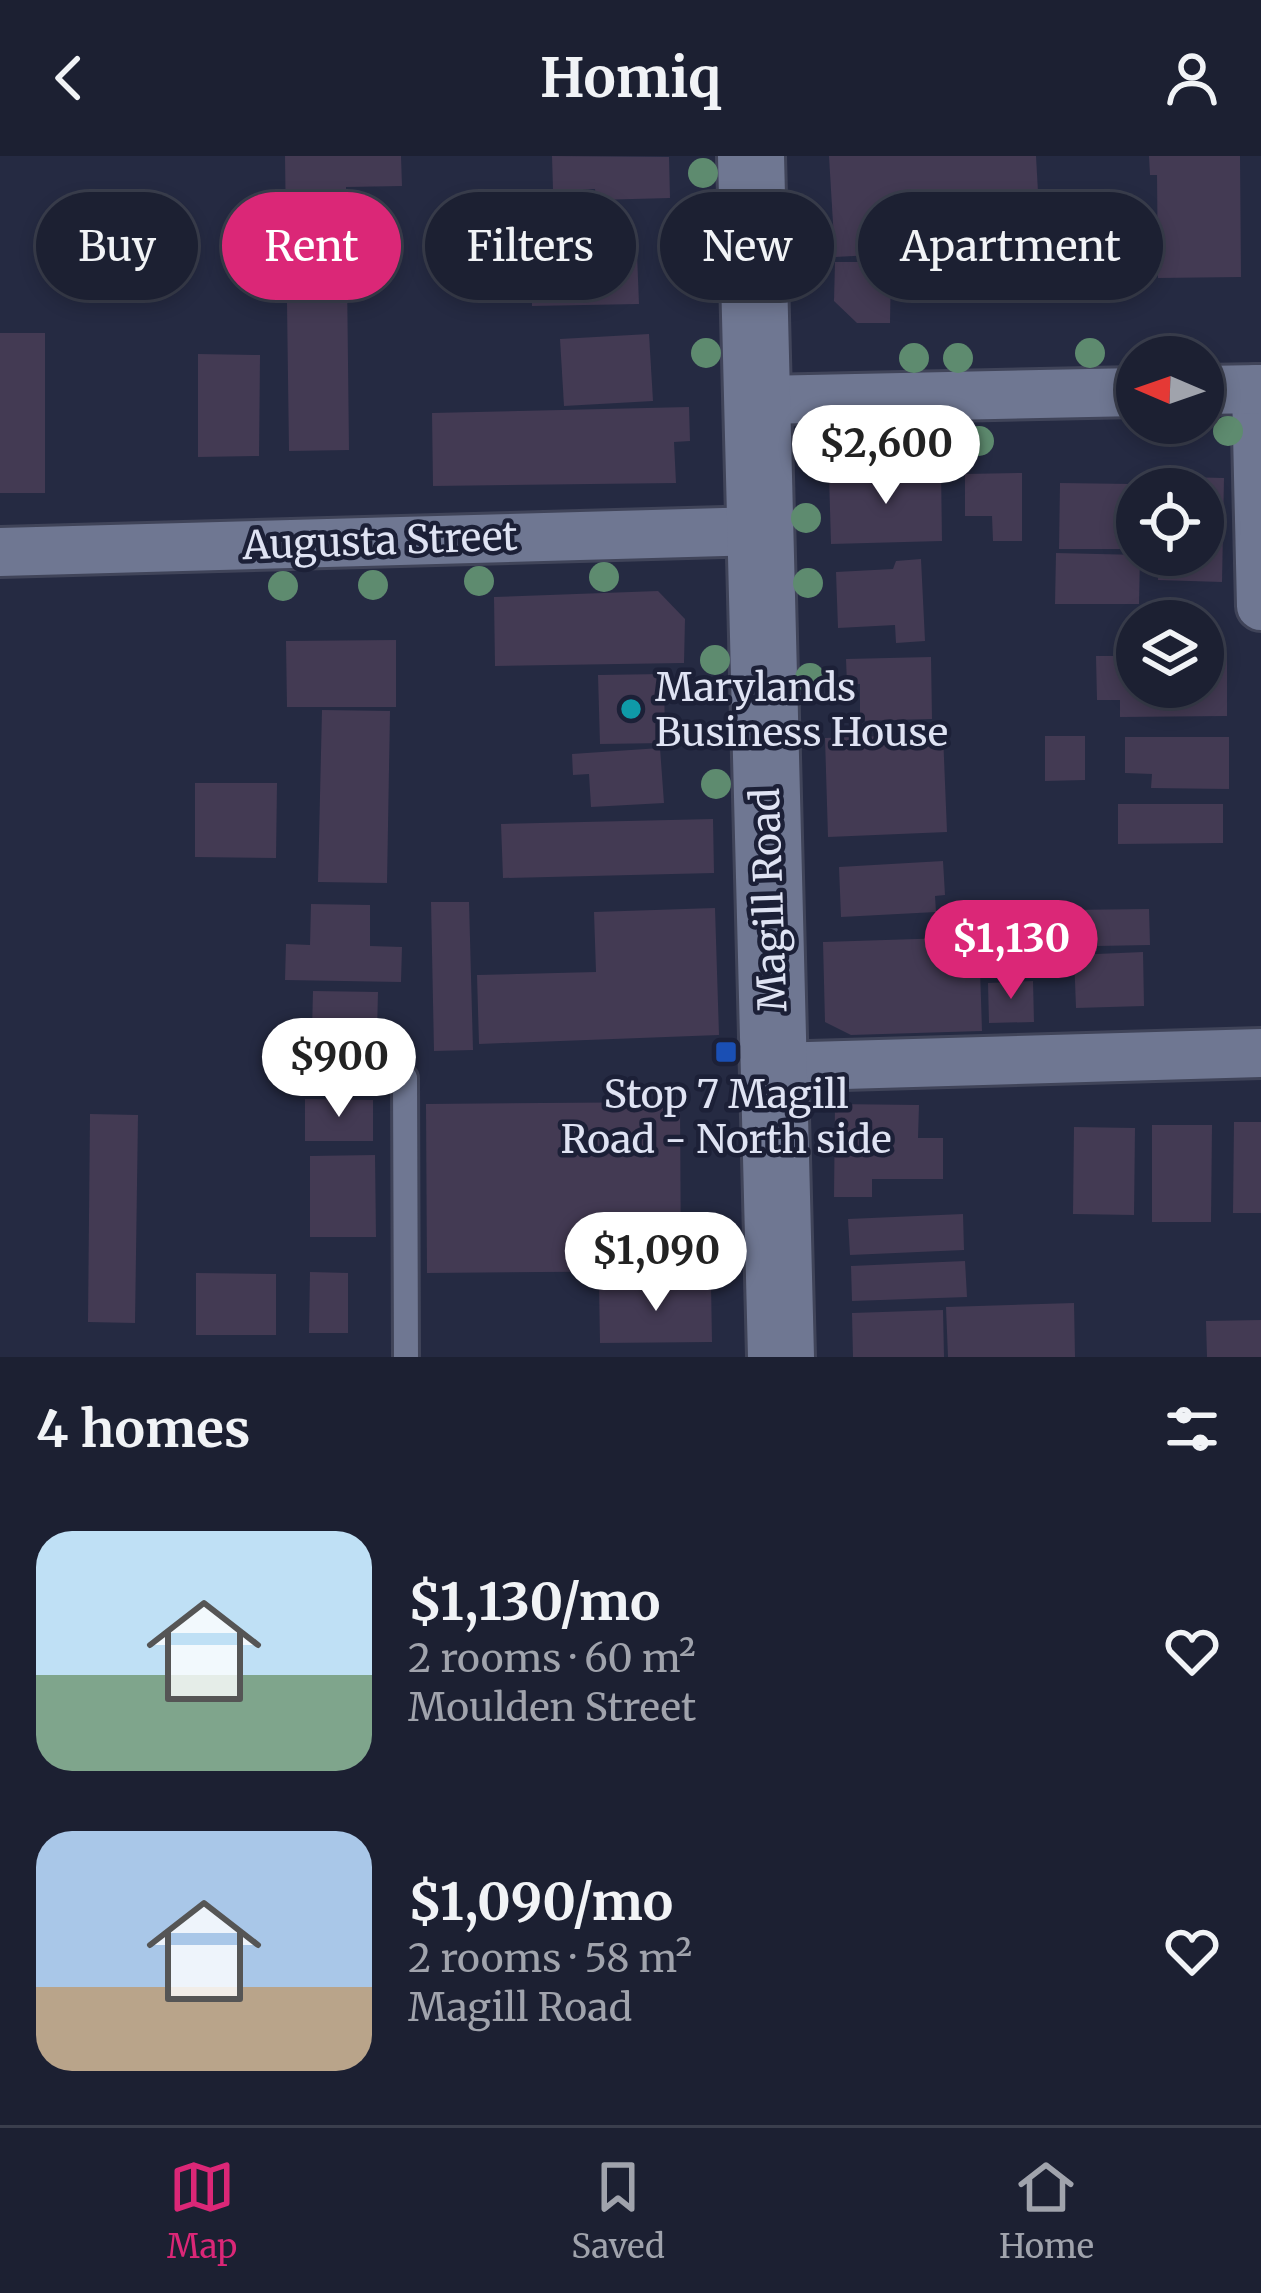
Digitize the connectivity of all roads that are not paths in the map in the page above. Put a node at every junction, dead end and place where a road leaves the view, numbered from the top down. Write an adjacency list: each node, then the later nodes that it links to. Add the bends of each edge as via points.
1 (751, 156): 5 (main road, Magill Road)
2 (1259, 389): 3 (street); 8 (street)
3 (1224, 390)
4 (1116, 392): 5 (street)
5 (757, 400): 6 (main road, Magill Road)
6 (760, 531): 7 (street, Augusta Street); 10 (main road, Magill Road)
7 (0, 552)
8 (1261, 606)
9 (1261, 1053): 10 (street)
10 (774, 1067): 13 (main road, Magill Road)
11 (405, 1078): 12 (lane)
12 (406, 1357)
13 (781, 1357)

